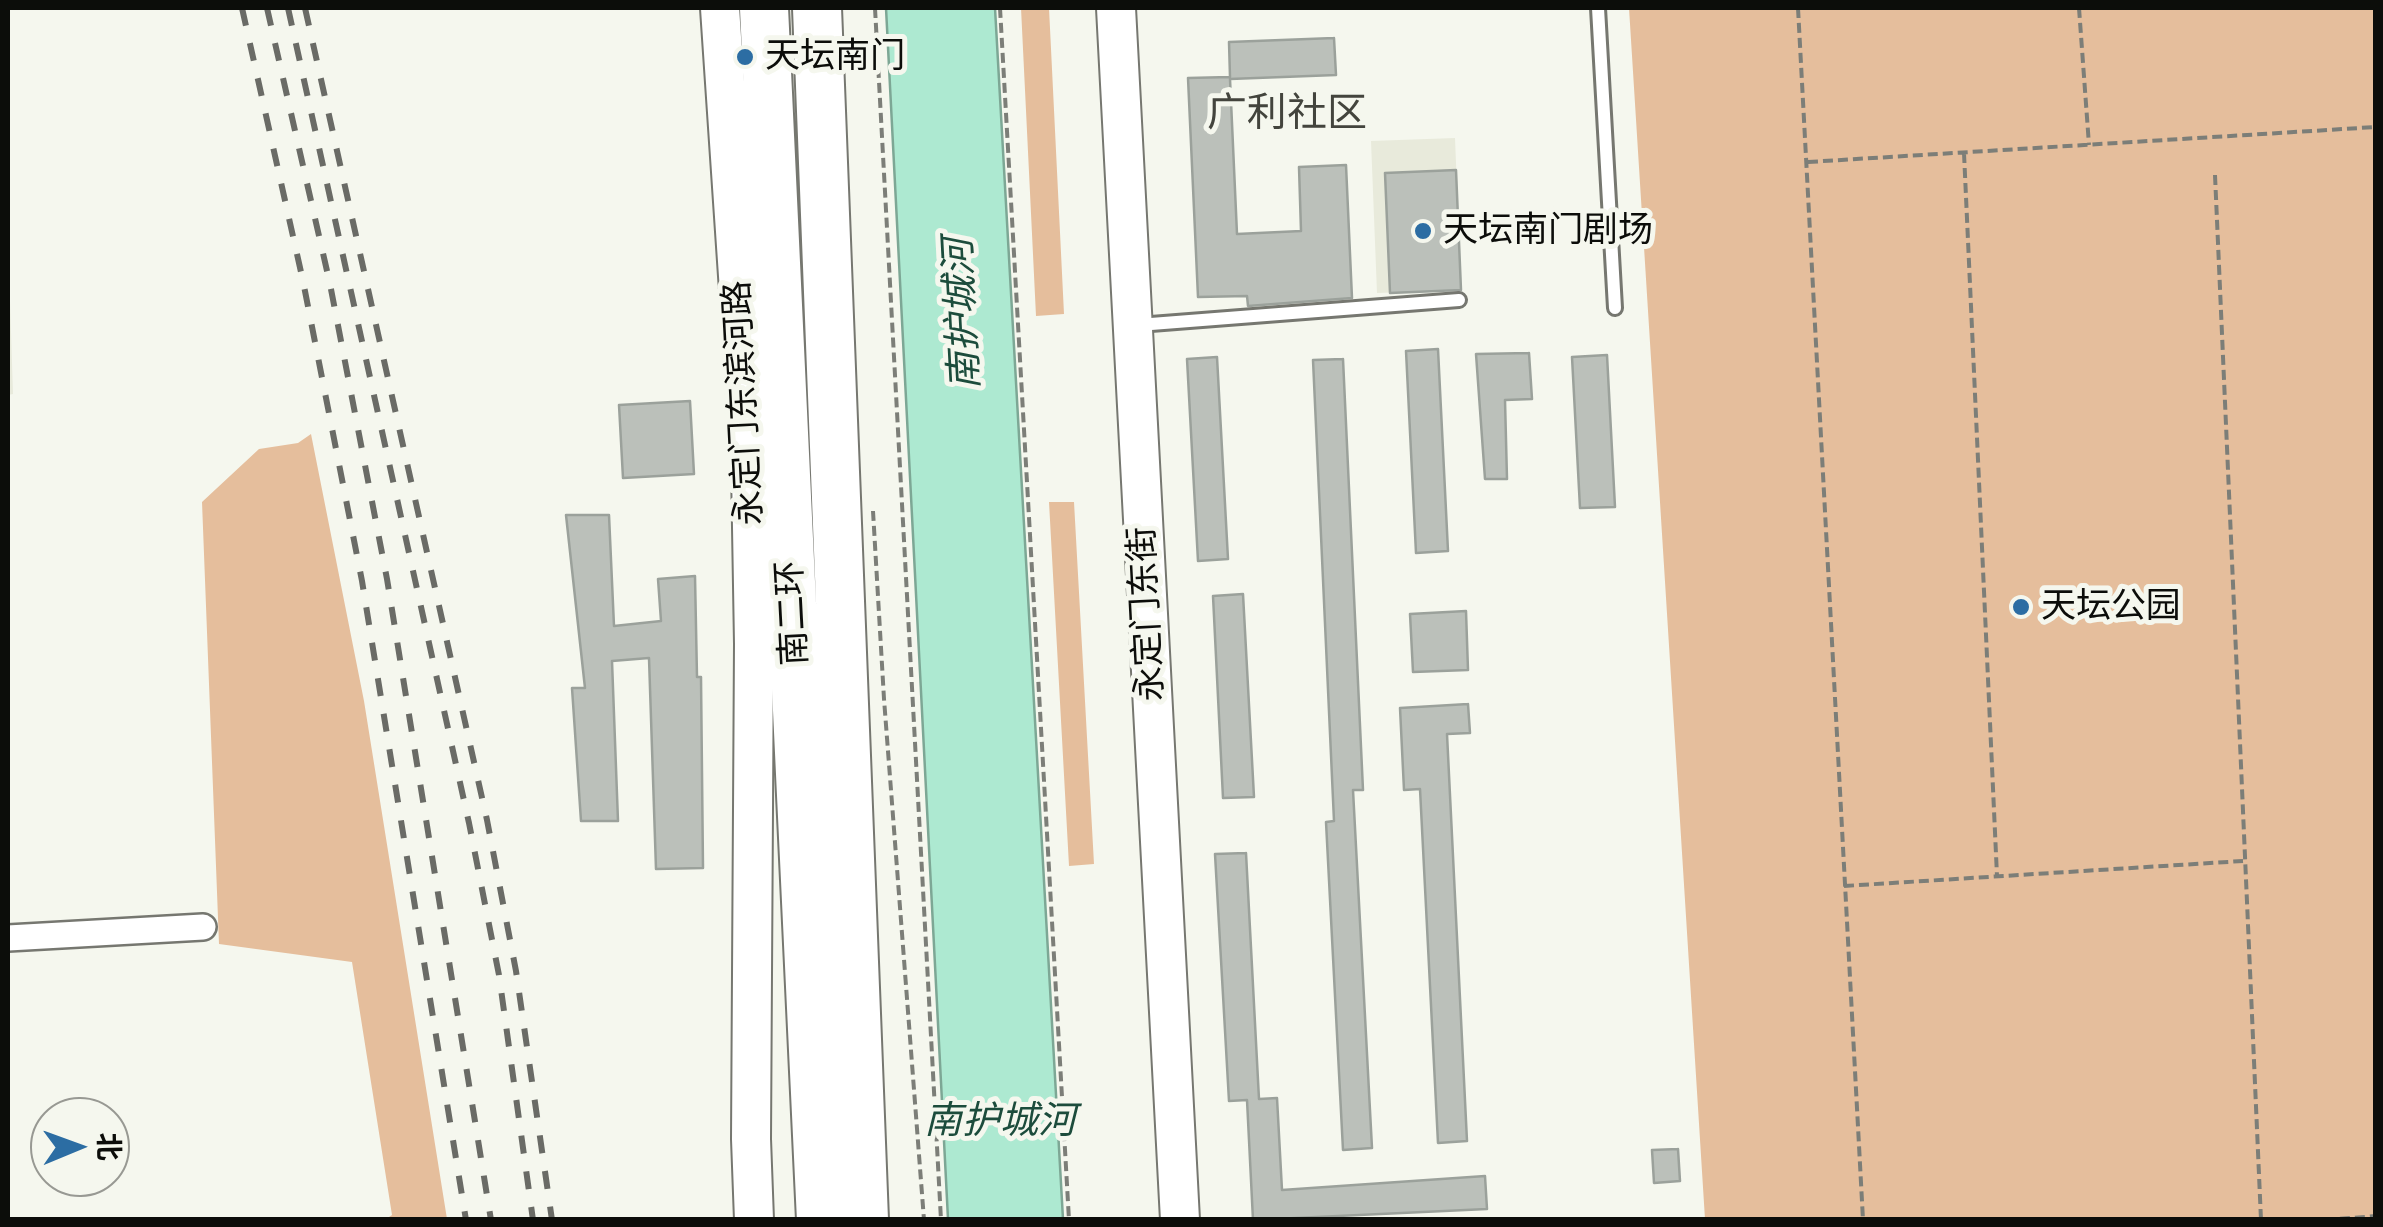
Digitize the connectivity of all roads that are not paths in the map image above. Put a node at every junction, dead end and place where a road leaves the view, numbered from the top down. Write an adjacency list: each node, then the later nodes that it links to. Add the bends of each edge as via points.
1 (720, 8): 11 (street, 永定门东滨河路, via 750,468)
2 (764, 8): 12 (highway, 南二环)
3 (817, 8): 13 (highway, 南二环)
4 (1116, 8): 8 (street, 永定门东街)
5 (1598, 8): 7 (lane)
6 (1459, 300): 8 (lane)
7 (1615, 308)
8 (1132, 326): 14 (street, 永定门东街)
9 (202, 926): 10 (street)
10 (8, 938)
11 (754, 1220)
12 (821, 1220)
13 (864, 1220)
14 (1180, 1220)

